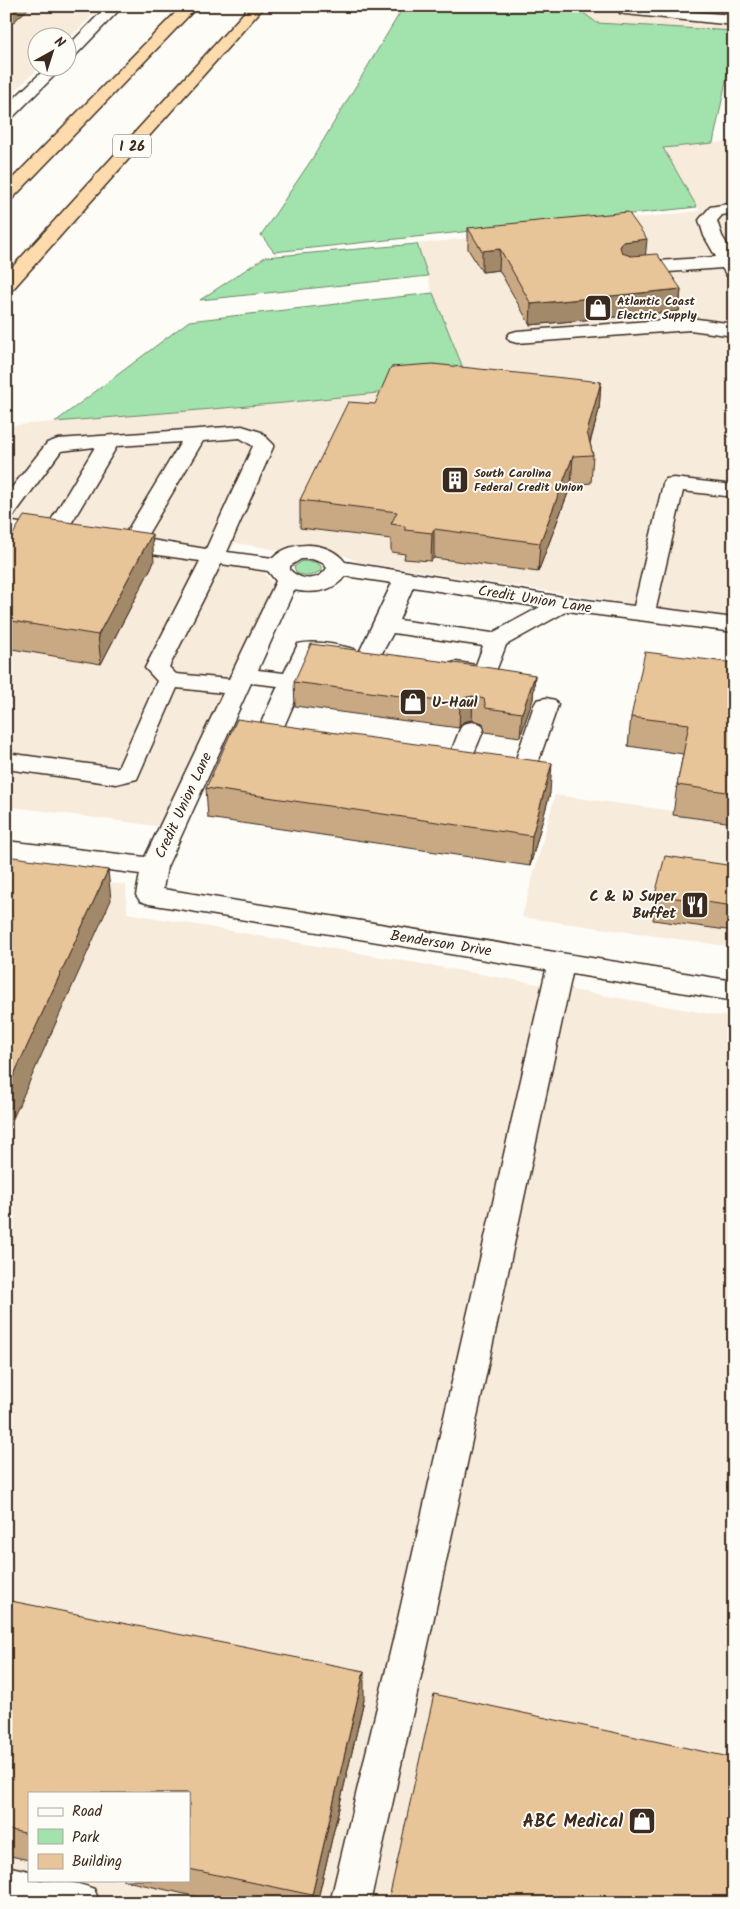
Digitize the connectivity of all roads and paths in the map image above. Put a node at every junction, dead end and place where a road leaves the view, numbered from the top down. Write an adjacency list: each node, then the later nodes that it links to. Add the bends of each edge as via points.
1 (116, 6): 7 (street)
2 (191, 6): 10 (highway)
3 (258, 6): 14 (highway, I 26)
4 (626, 6): 5 (street, via 625,10)
5 (686, 11): 6 (street)
6 (734, 20)
7 (78, 44)
8 (44, 78): 9 (street)
9 (6, 115)
10 (6, 195)
11 (734, 208): 12 (street, via 716,212 708,220 713,236)
12 (731, 267): 13 (street)
13 (629, 270)
14 (6, 285)
15 (734, 330): 16 (street, via 690,324)
16 (517, 337)
17 (196, 435): 18 (street); 23 (street); 24 (street, via 242,432 254,436 264,445)
18 (110, 440): 20 (street, via 54,447); 22 (street)
19 (734, 491): 29 (street, via 674,484)
20 (6, 510)
21 (6, 528): 22 (street)
22 (73, 536): 23 (street)
23 (131, 544): 24 (street)
24 (214, 555): 26 (street); 34 (street, via 157,668)
25 (338, 568): 26 (street, via 324,582 305,585); 26 (street, via 331,558 315,552 288,556); 27 (street, Credit Union Lane)
26 (283, 573): 35 (street, Credit Union Lane)
27 (405, 578): 28 (street, Credit Union Lane); 30 (street)
28 (563, 604): 29 (street, Credit Union Lane); 32 (street)
29 (643, 614): 31 (street, Credit Union Lane)
30 (385, 625): 32 (street); 36 (street, via 379,659 306,649)
31 (734, 625)
32 (496, 641): 33 (street, via 484,682)
33 (437, 667)
34 (169, 680): 35 (street); 40 (street, via 128,773 116,776)
35 (240, 681): 36 (street); 42 (street, Credit Union Lane)
36 (292, 681): 39 (street, via 267,736)
37 (546, 705): 38 (street, via 523,774 448,763)
38 (472, 729)
39 (315, 743)
40 (6, 761)
41 (6, 849): 42 (street)
42 (154, 868): 43 (street, Credit Union Lane)
43 (149, 896): 44 (street, Benderson Drive)
44 (561, 963): 45 (street, Benderson Drive); 48 (street)
45 (734, 990)
46 (6, 1886): 47 (street)
47 (80, 1903)
48 (350, 1903)

